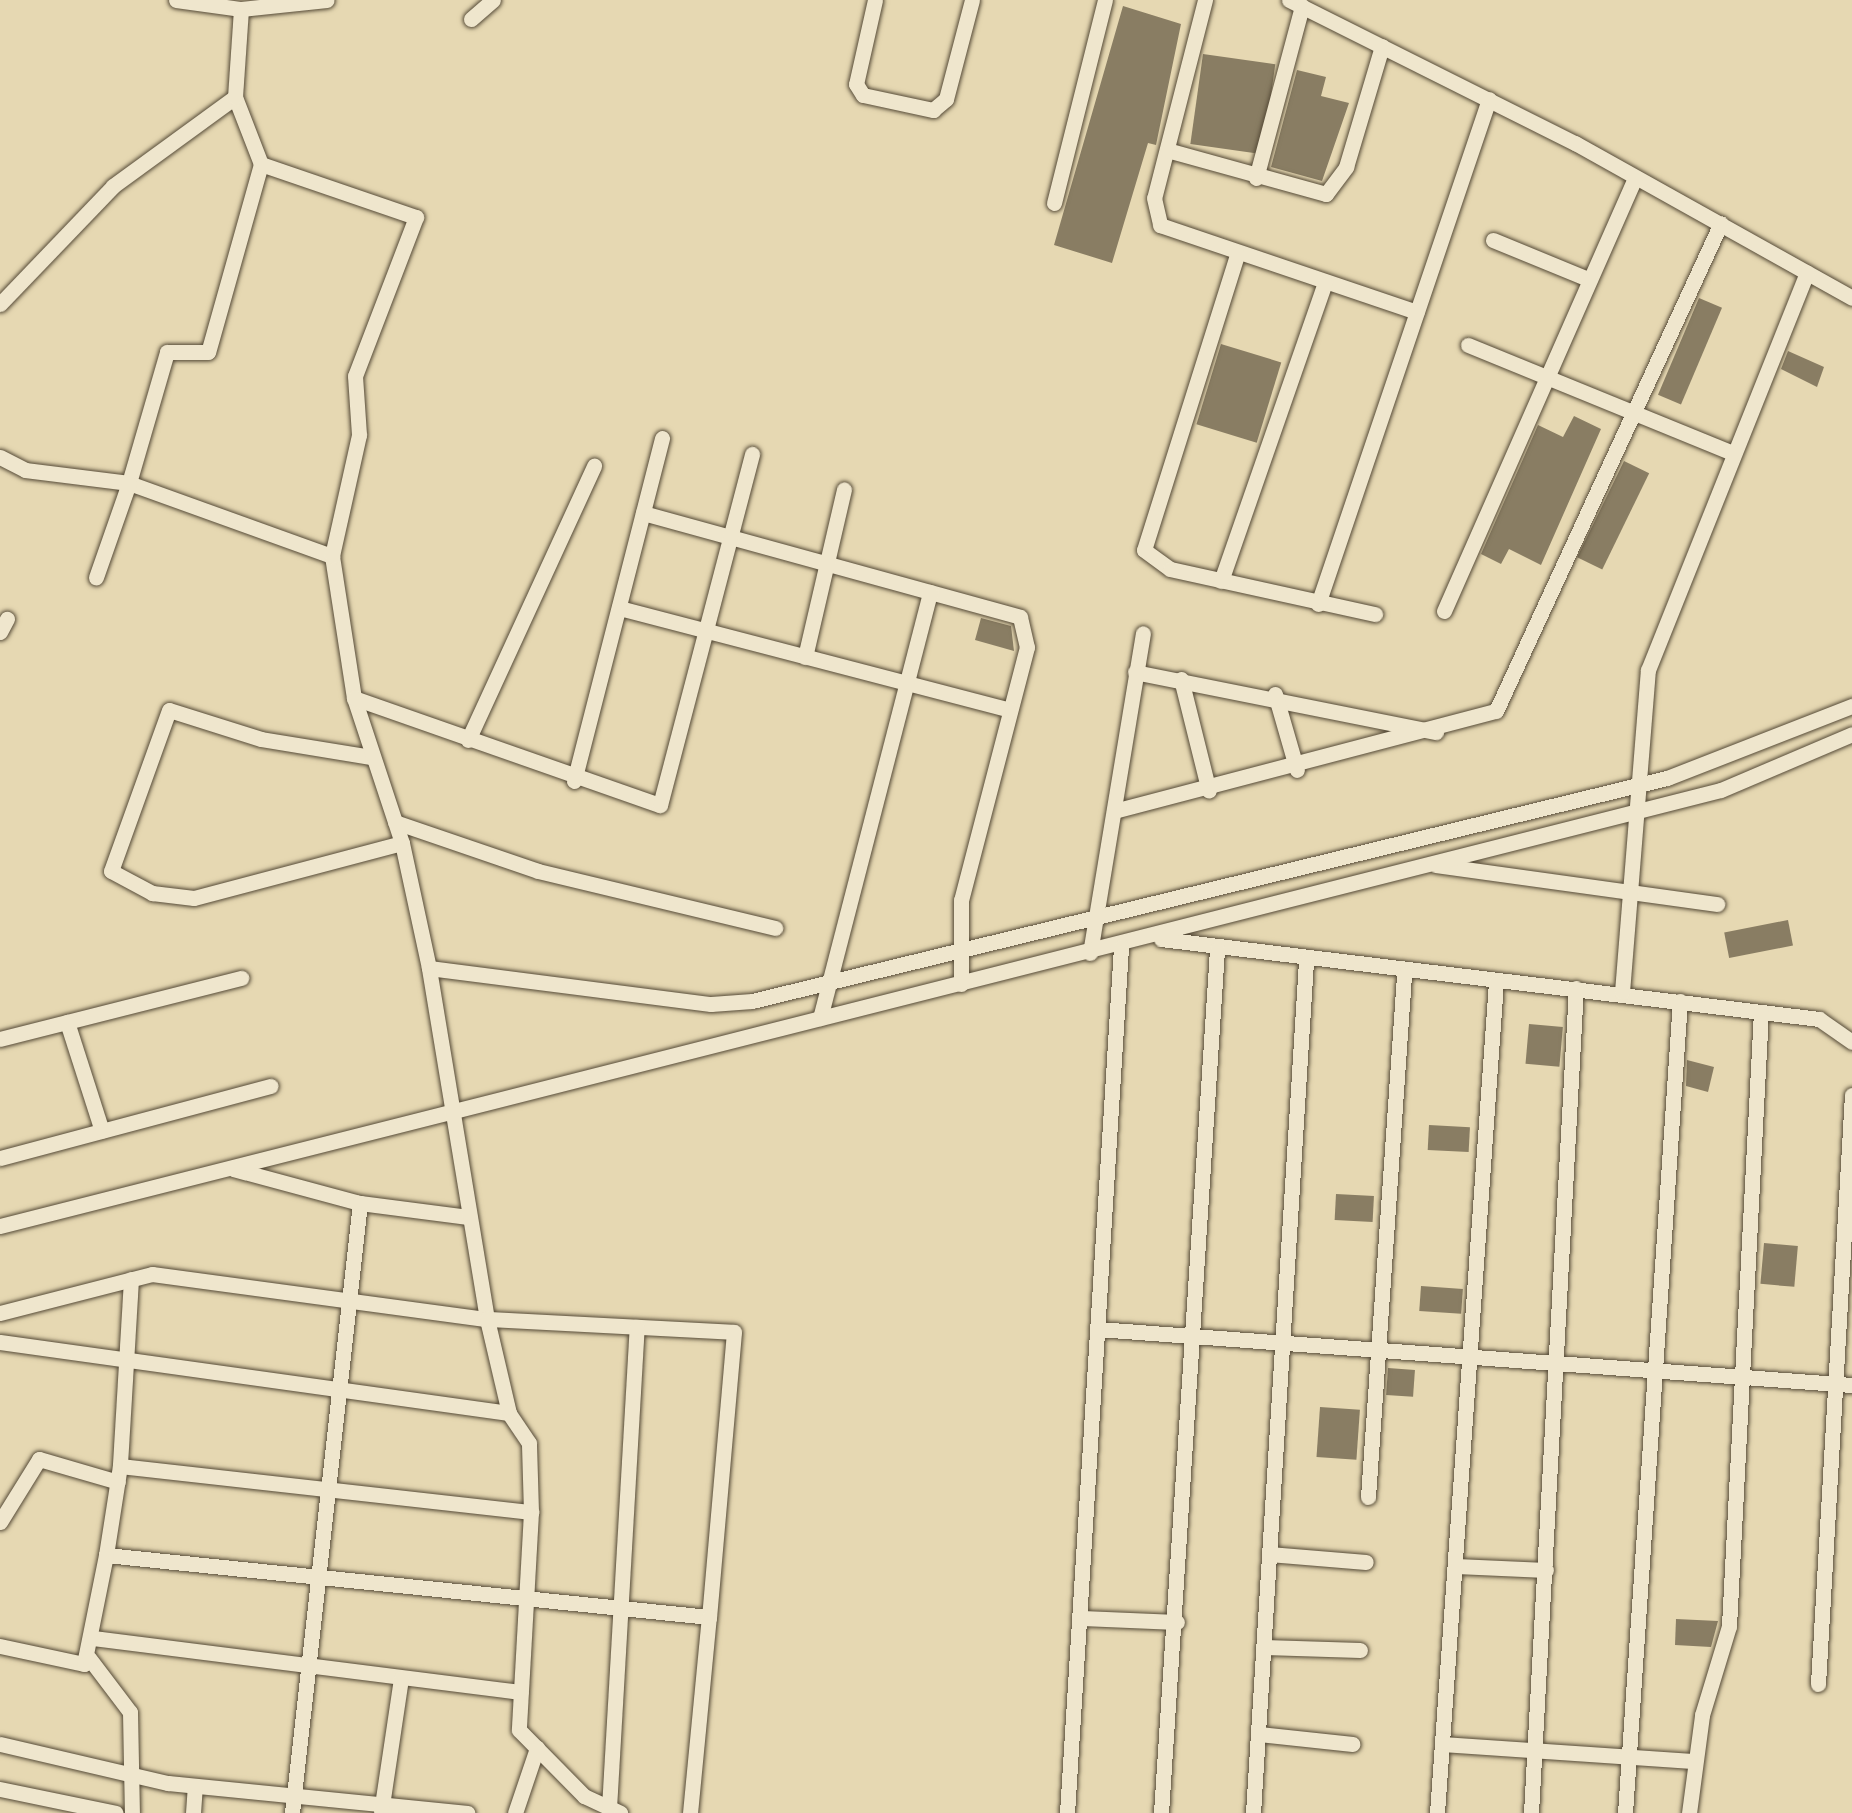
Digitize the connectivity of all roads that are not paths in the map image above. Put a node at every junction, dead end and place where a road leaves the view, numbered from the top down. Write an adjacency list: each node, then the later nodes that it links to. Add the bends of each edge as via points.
1 (176, 0): 9 (street)
2 (328, 0): 9 (street)
3 (493, 0): 10 (street)
4 (875, 0): 5 (street, via 856,84 863,96 934,110 946,99)
5 (972, 0)
6 (1106, 0): 18 (street)
7 (1206, 0): 14 (street)
8 (1295, 3): 11 (street); 16 (street)
9 (241, 9): 12 (street)
10 (471, 19)
11 (1382, 46): 13 (street); 16 (street, via 1335,188 1311,194)
12 (235, 97): 15 (street); 26 (street, via 112,186)
13 (1489, 100): 17 (street); 27 (street)
14 (1167, 150): 16 (street); 21 (street, via 1154,198 1160,226)
15 (261, 164): 36 (street, via 208,352 167,352); 40 (street, via 416,217 356,376 359,435)
16 (1256, 178)
17 (1634, 180): 19 (street); 23 (street)
18 (1054, 204)
19 (1721, 223): 22 (street); 30 (street)
20 (1493, 240): 23 (street)
21 (1237, 255): 24 (street); 43 (street, via 1144,534 1152,561)
22 (1807, 273): 25 (street); 32 (street)
23 (1588, 279): 29 (street)
24 (1325, 283): 27 (street); 43 (street)
25 (1852, 298)
26 (0, 304)
27 (1417, 312): 45 (street)
28 (1468, 345): 29 (street)
29 (1546, 372): 30 (street); 47 (street)
30 (1638, 415): 32 (street); 59 (street, via 1496,711)
31 (662, 438): 38 (street)
32 (1730, 452): 66 (street, via 1660,623)
33 (752, 454): 39 (street)
34 (0, 457): 36 (street, via 25,470)
35 (594, 466): 61 (street)
36 (129, 483): 40 (street); 42 (street)
37 (844, 489): 41 (street)
38 (643, 513): 39 (street); 46 (street)
39 (733, 535): 41 (street); 49 (street)
40 (332, 556): 56 (street)
41 (826, 565): 44 (street); 51 (street)
42 (96, 577)
43 (1221, 581): 45 (street)
44 (930, 592): 54 (street); 58 (street, via 1020,617 1028,647)
45 (1318, 604): 48 (street)
46 (619, 608): 49 (street); 64 (street)
47 (1444, 611)
48 (1375, 614)
49 (708, 631): 51 (street); 64 (street, via 660,805)
50 (1144, 633): 52 (street)
51 (804, 657): 54 (street)
52 (1135, 672): 53 (street); 67 (street)
53 (1181, 680): 55 (street); 65 (street)
54 (910, 684): 58 (street); 88 (street)
55 (1274, 694): 59 (street); 63 (street)
56 (354, 698): 61 (street); 62 (street)
57 (1852, 706): 66 (street)
58 (1010, 710): 78 (street)
59 (1440, 733): 63 (street)
60 (1852, 734): 66 (street, via 1722,790)
61 (468, 740): 64 (street)
62 (371, 757): 68 (street); 69 (street, via 262,739 169,710 111,870 152,892 194,898)
63 (1297, 770): 65 (street)
64 (574, 781)
65 (1209, 791): 67 (street)
66 (1637, 796): 70 (street); 71 (street); 74 (street)
67 (1114, 811): 74 (street)
68 (395, 822): 69 (street); 73 (street, via 538,871)
69 (402, 843): 80 (street)
70 (1427, 864): 71 (street); 75 (street)
71 (1631, 889): 72 (street); 86 (street)
72 (1717, 904)
73 (775, 928)
74 (1093, 935): 76 (street); 78 (street); 83 (street)
75 (1156, 938): 76 (street); 77 (street)
76 (1121, 947): 108 (street)
77 (1217, 950): 79 (street); 109 (street)
78 (956, 952): 83 (street); 88 (street)
79 (1306, 962): 81 (street); 110 (street)
80 (429, 968): 88 (street, via 711,1004); 95 (street)
81 (1404, 976): 84 (street); 112 (street)
82 (240, 978): 90 (street)
83 (961, 979): 88 (street)
84 (1496, 982): 85 (street); 113 (street)
85 (1576, 988): 86 (street); 115 (street)
86 (1622, 992): 87 (street)
87 (1680, 1001): 89 (street); 116 (street)
88 (823, 1002): 95 (street)
89 (1760, 1012): 92 (street, via 1829,1022); 117 (street)
90 (67, 1022): 91 (street); 96 (street)
91 (0, 1039)
92 (1852, 1042)
93 (271, 1086): 96 (street)
94 (1852, 1095): 102 (street)
95 (452, 1101): 98 (street); 100 (street)
96 (102, 1131): 97 (street)
97 (0, 1158)
98 (230, 1168): 99 (street); 101 (street)
99 (360, 1203): 100 (street); 104 (street)
100 (468, 1217): 106 (street)
101 (0, 1226)
102 (1849, 1241): 118 (street)
103 (132, 1279): 104 (street, via 152,1274); 105 (street); 114 (street)
104 (354, 1303): 106 (street); 119 (street)
105 (0, 1313)
106 (487, 1319): 107 (street); 120 (street)
107 (637, 1327): 133 (street); 134 (street, via 734,1332)
108 (1098, 1329): 109 (street); 135 (street)
109 (1192, 1332): 110 (street); 136 (street)
110 (1284, 1340): 112 (street); 126 (street)
111 (0, 1342): 114 (street)
112 (1377, 1350): 113 (street); 123 (street)
113 (1467, 1358): 115 (street); 129 (street)
114 (124, 1359): 119 (street); 121 (street)
115 (1558, 1363): 116 (street); 130 (street)
116 (1653, 1366): 117 (street); 152 (street)
117 (1749, 1374): 118 (street); 153 (street, via 1729,1626)
118 (1844, 1384): 144 (street)
119 (344, 1389): 120 (street); 122 (street)
120 (509, 1412): 124 (street, via 529,1443)
121 (119, 1474): 122 (street); 125 (street, via 39,1459); 127 (street)
122 (331, 1490): 124 (street); 131 (street)
123 (1368, 1497)
124 (531, 1512): 132 (street)
125 (0, 1522)
126 (1269, 1554): 128 (street); 139 (street)
127 (106, 1556): 131 (street); 137 (street)
128 (1366, 1562)
129 (1456, 1566): 130 (street); 149 (street)
130 (1546, 1570): 151 (street)
131 (320, 1576): 132 (street); 142 (street)
132 (526, 1594): 133 (street); 145 (street)
133 (619, 1606): 134 (street); 159 (street)
134 (708, 1617): 166 (street)
135 (1082, 1618): 136 (street); 167 (street)
136 (1176, 1622): 168 (street)
137 (93, 1638): 141 (street); 142 (street)
138 (0, 1646): 141 (street)
139 (1264, 1648): 140 (street); 146 (street)
140 (1360, 1650)
141 (90, 1658): 154 (street, via 130,1712)
142 (309, 1666): 143 (street); 157 (street)
143 (401, 1678): 145 (street); 158 (street)
144 (1818, 1684)
145 (521, 1692): 150 (street, via 519,1730)
146 (1259, 1734): 148 (street); 169 (street)
147 (0, 1744): 154 (street)
148 (1352, 1744)
149 (1442, 1744): 151 (street); 170 (street)
150 (537, 1748): 159 (street, via 584,1796); 165 (street)
151 (1535, 1750): 152 (street); 171 (street)
152 (1628, 1755): 153 (street); 172 (street)
153 (1692, 1761): 173 (street)
154 (133, 1775): 155 (street); 161 (street)
155 (196, 1786): 157 (street); 162 (street)
156 (0, 1788): 160 (street)
157 (294, 1796): 158 (street); 163 (street)
158 (381, 1809): 164 (street)
159 (615, 1810)
160 (116, 1813)
161 (132, 1813)
162 (193, 1813)
163 (292, 1813)
164 (468, 1813)
165 (515, 1813)
166 (690, 1813)
167 (1067, 1813)
168 (1161, 1813)
169 (1253, 1813)
170 (1437, 1813)
171 (1531, 1813)
172 (1625, 1813)
173 (1689, 1813)

